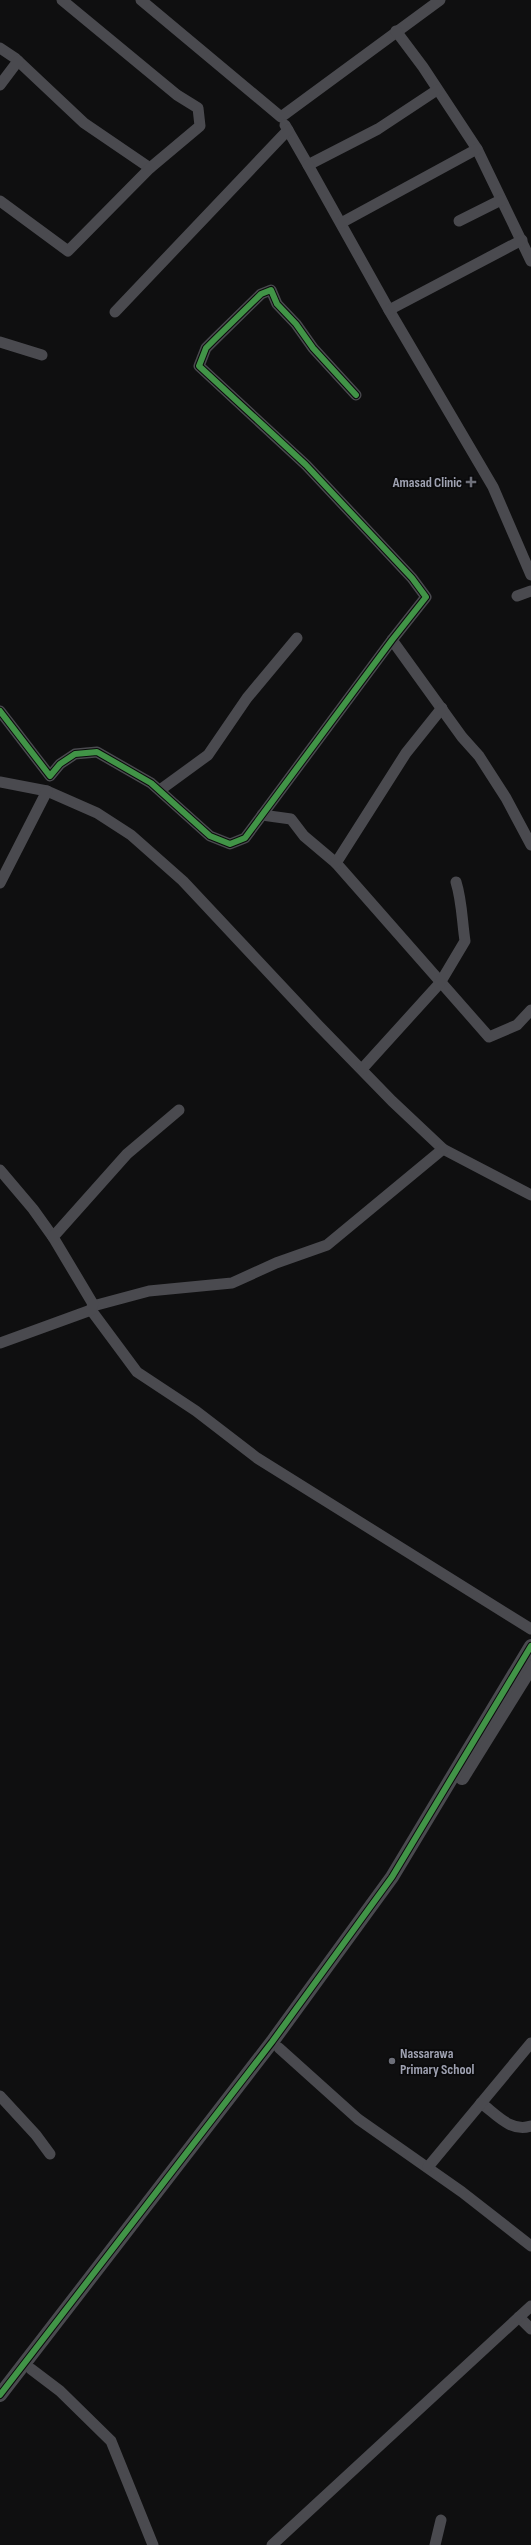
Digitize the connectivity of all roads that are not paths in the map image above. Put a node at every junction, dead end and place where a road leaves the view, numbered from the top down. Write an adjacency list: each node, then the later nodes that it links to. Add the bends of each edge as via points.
1 (62, 0): 13 (street, via 198,108 200,126)
2 (141, 0): 9 (street)
3 (440, 0): 4 (street)
4 (396, 32): 8 (street); 9 (street)
5 (0, 48): 6 (street)
6 (18, 62): 7 (street); 13 (street, via 84,123)
7 (0, 85)
8 (437, 90): 11 (street); 12 (street, via 378,129)
9 (281, 118): 10 (street)
10 (288, 130): 12 (street); 21 (street)
11 (477, 149): 14 (street); 17 (street)
12 (308, 165): 17 (street)
13 (150, 168): 15 (street, via 68,251)
14 (501, 200): 16 (street); 18 (street)
15 (0, 201)
16 (459, 221)
17 (341, 223): 20 (street)
18 (522, 240): 19 (street); 20 (street)
19 (531, 261)
20 (389, 310): 25 (street, via 493,487)
21 (115, 312)
22 (0, 342): 23 (street)
23 (42, 355)
24 (356, 395): 29 (street, via 277,304 272,290 261,294 206,348 200,366 306,465 412,578 426,597)
25 (531, 575)
26 (531, 591): 27 (street)
27 (517, 596)
28 (297, 638): 33 (street, via 247,698 208,755)
29 (392, 640): 30 (street); 35 (street)
30 (442, 708): 36 (street, via 506,798); 37 (street, via 406,753)
31 (0, 711): 33 (street, via 50,776 60,764 75,754 97,752)
32 (0, 782): 34 (street)
33 (160, 790): 35 (street, via 210,836 230,844 245,838)
34 (47, 791): 39 (street); 42 (street, via 97,813 153,852)
35 (262, 815): 37 (street, via 292,819 304,836)
36 (531, 845)
37 (336, 863): 40 (street)
38 (456, 882): 40 (street, via 461,899 460,911 465,941)
39 (0, 883)
40 (440, 983): 41 (street, via 489,1037 517,1025); 42 (street)
41 (531, 1010)
42 (362, 1069): 44 (street)
43 (179, 1110): 47 (street, via 127,1154)
44 (442, 1149): 46 (street); 48 (street, via 327,1245 276,1263 232,1283 149,1291)
45 (0, 1170): 47 (street)
46 (531, 1195)
47 (53, 1237): 48 (street)
48 (92, 1308): 49 (street); 50 (street, via 137,1372 196,1411 257,1458)
49 (0, 1343)
50 (531, 1629)
51 (531, 1646): 65 (street, via 392,1877 272,2042)
52 (531, 1667): 54 (street, via 398,1881)
53 (531, 2043): 56 (street)
54 (279, 2048): 59 (street, via 358,2119); 64 (street, via 174,2177)
55 (0, 2096): 58 (street)
56 (481, 2103): 57 (street, via 512,2126 522,2129); 59 (street)
57 (531, 2126)
58 (50, 2154)
59 (428, 2167): 60 (street)
60 (531, 2246)
61 (531, 2306): 62 (street)
62 (519, 2317): 63 (street); 69 (street)
63 (531, 2329)
64 (31, 2369): 66 (street); 68 (street, via 60,2391 111,2441)
65 (0, 2395)
66 (0, 2406)
67 (441, 2520): 70 (street)
68 (154, 2545)
69 (272, 2545)
70 (435, 2545)

